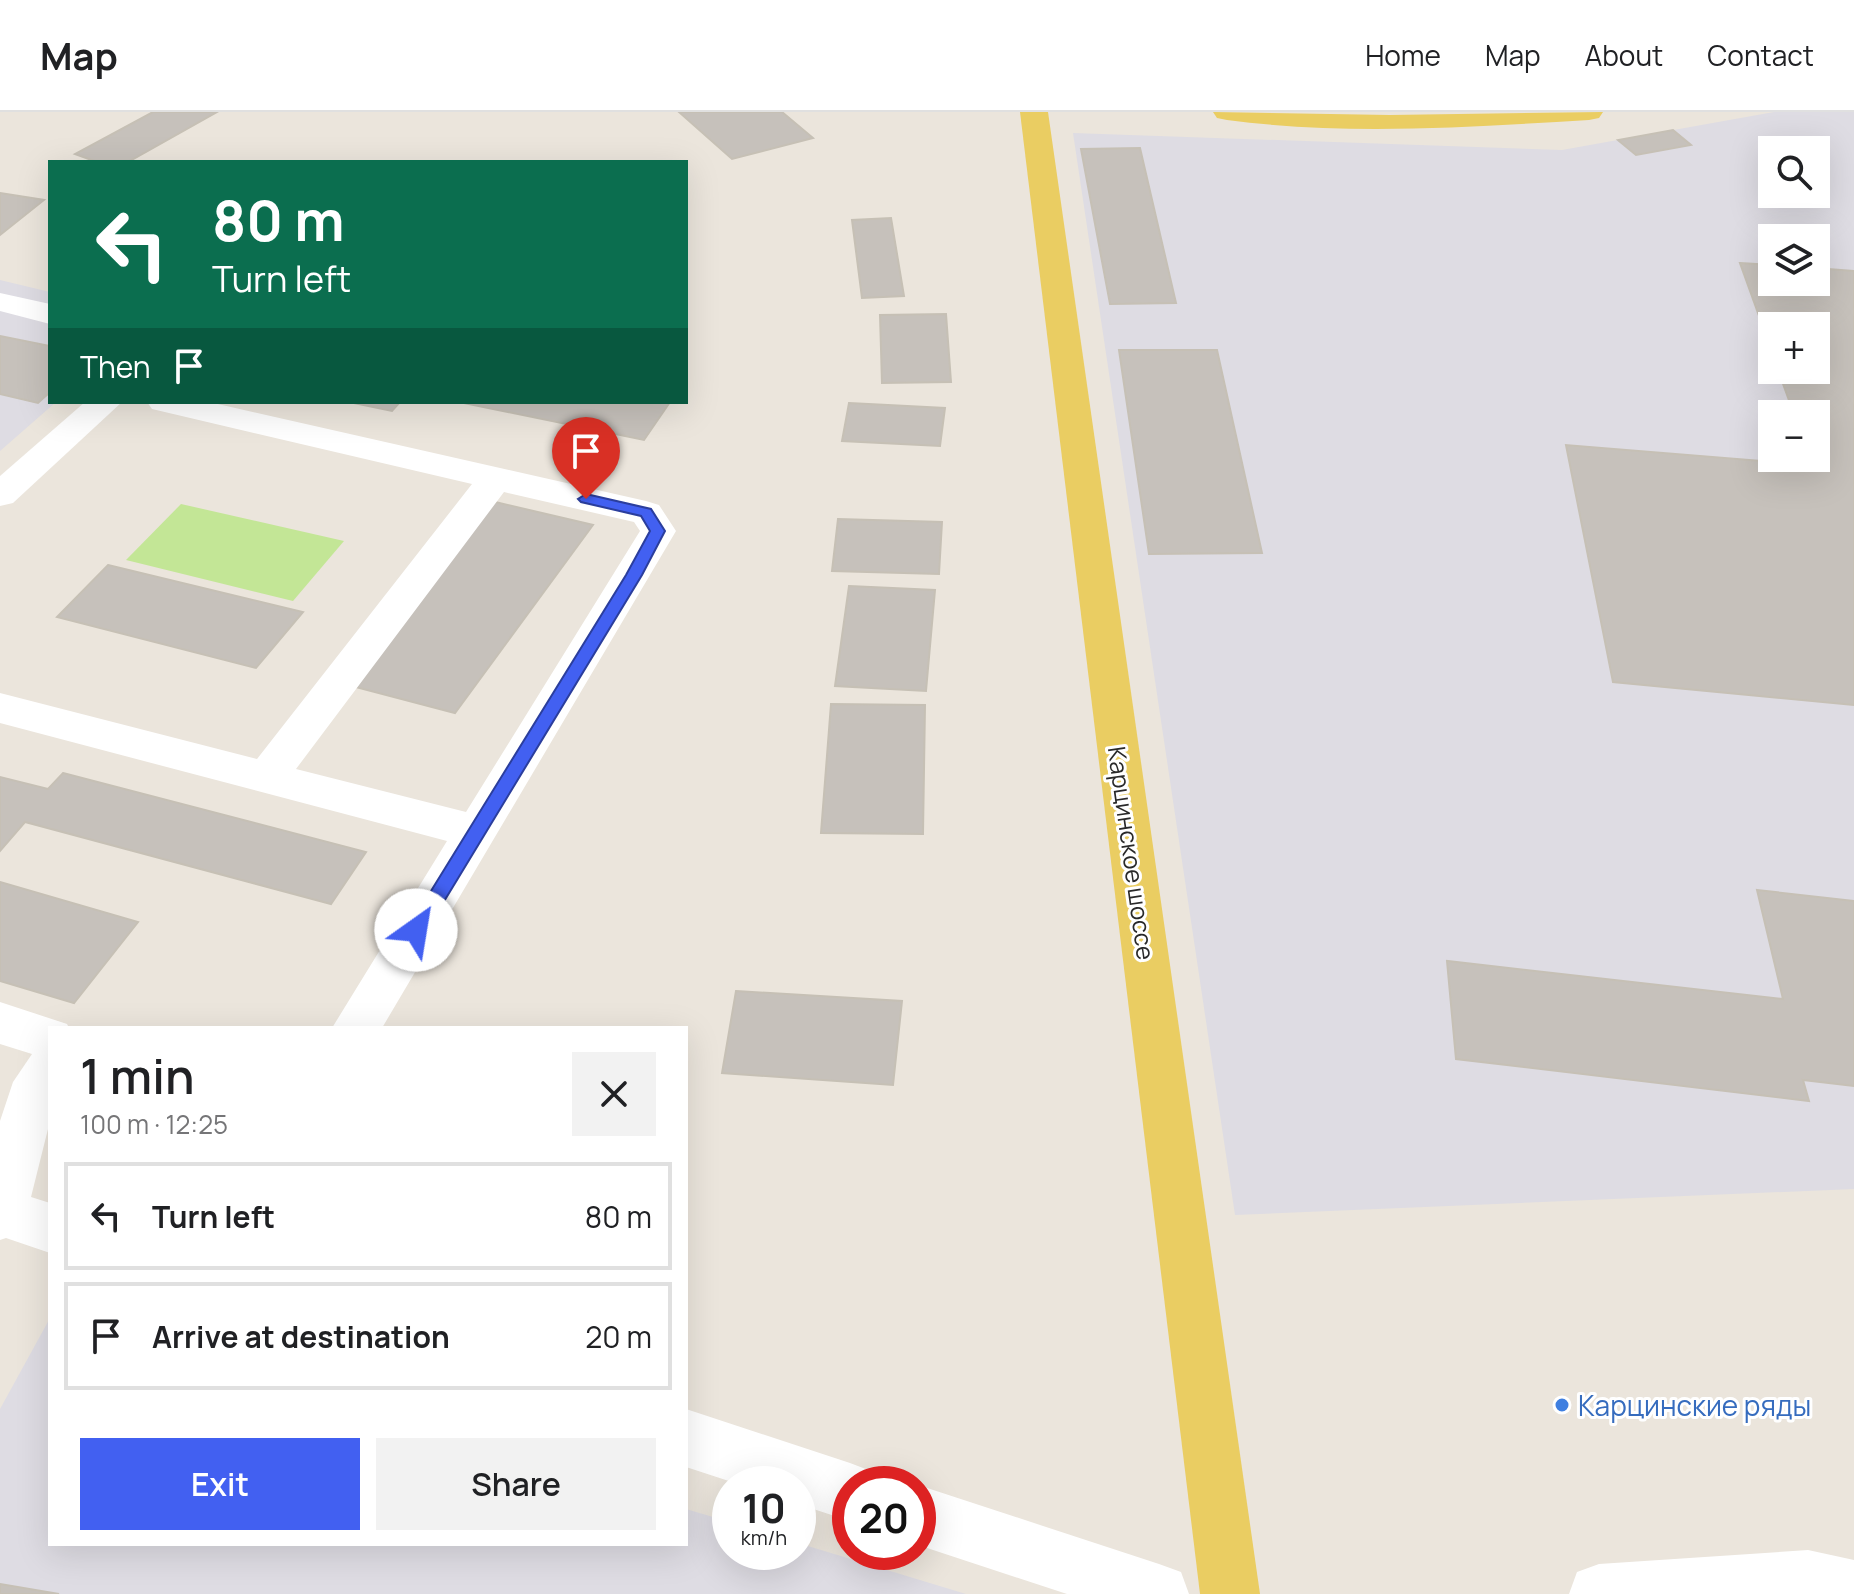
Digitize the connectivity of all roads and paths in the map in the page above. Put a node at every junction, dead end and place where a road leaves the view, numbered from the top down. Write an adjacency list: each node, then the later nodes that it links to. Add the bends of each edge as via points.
1 (1034, 112): 24 (main road, Карцинское шоссе)
2 (1227, 112): 4 (main road, via 1287,120)
3 (1589, 112): 4 (main road)
4 (1418, 117)
5 (0, 302): 6 (street)
6 (48, 314)
7 (103, 404): 10 (street)
8 (173, 404): 9 (street)
9 (496, 478): 12 (street); 13 (street, via 646,513 658,531)
10 (0, 495)
11 (0, 708): 12 (street)
12 (266, 778): 13 (street)
13 (476, 832): 15 (street)
14 (0, 1023): 16 (street)
15 (357, 1026)
16 (48, 1038)
17 (48, 1071): 18 (street, via 31,1098)
18 (13, 1217)
19 (688, 1439): 20 (street)
20 (832, 1486)
21 (936, 1521): 23 (street)
22 (1854, 1590): 25 (street, via 1808,1580)
23 (1159, 1594)
24 (1230, 1594)
25 (1599, 1594)

